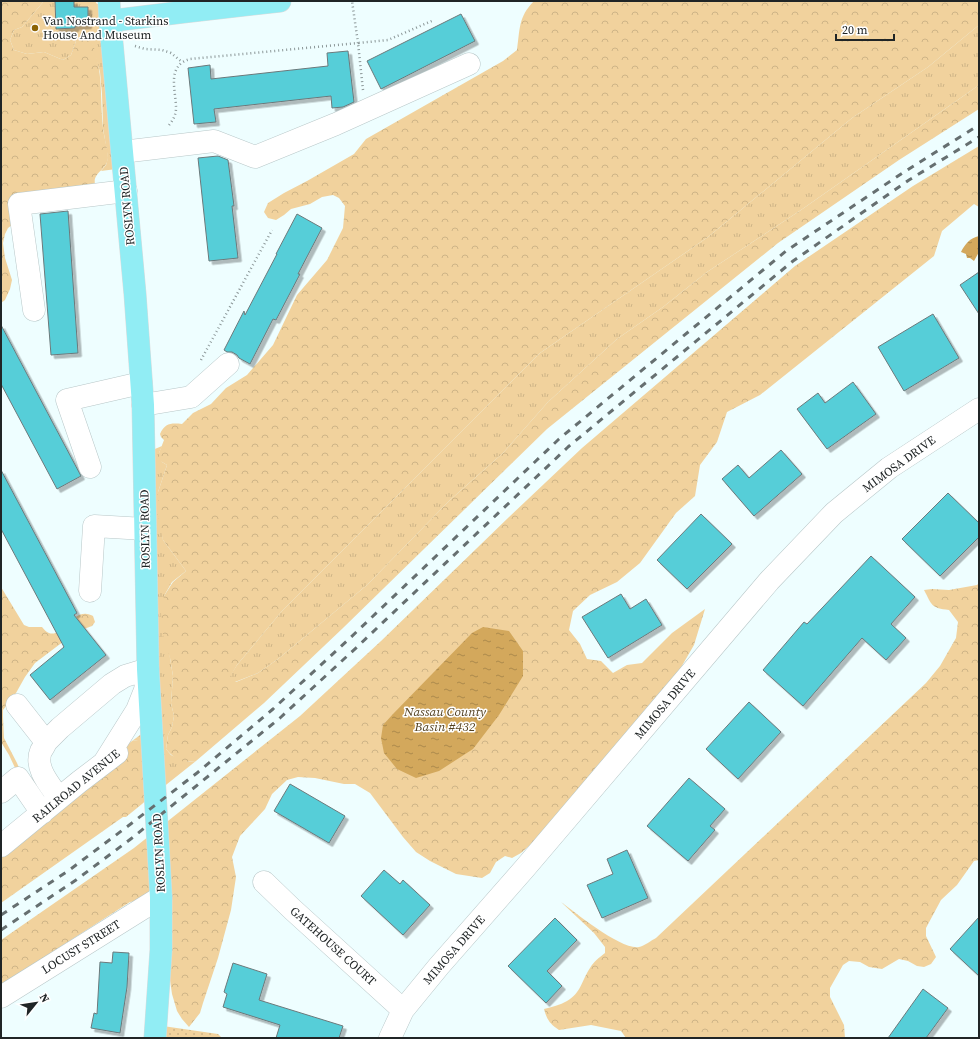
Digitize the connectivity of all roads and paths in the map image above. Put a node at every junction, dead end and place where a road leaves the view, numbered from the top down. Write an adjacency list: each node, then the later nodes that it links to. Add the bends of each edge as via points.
1 (280, 1): 3 (main road, via 183,12)
2 (352, 1): 5 (path)
3 (110, 11): 11 (main road, ROSLYN ROAD)
4 (434, 20): 5 (path, via 388,40)
5 (358, 43): 7 (path); 9 (path)
6 (135, 46): 7 (path, via 171,53)
7 (182, 62): 10 (path, via 176,70 173,82 175,117 164,133)
8 (469, 64): 9 (street)
9 (365, 111): 10 (street, via 255,157 214,141)
10 (160, 148): 11 (street)
11 (122, 152): 12 (main road, ROSLYN ROAD)
12 (126, 191): 14 (street, via 19,204); 17 (main road, ROSLYN ROAD)
13 (272, 230): 15 (path)
14 (34, 310)
15 (200, 361)
16 (228, 364): 18 (street, via 191,397)
17 (141, 384): 18 (main road, ROSLYN ROAD); 20 (street, via 67,400)
18 (143, 405): 21 (main road, ROSLYN ROAD)
19 (979, 409): 35 (street, MIMOSA DRIVE, via 889,468 834,513 774,575)
20 (90, 467)
21 (145, 529): 22 (street, via 94,526); 23 (main road, ROSLYN ROAD)
22 (90, 591)
23 (148, 669): 25 (main road, ROSLYN ROAD); 26 (street, via 125,676 112,684); 27 (street, via 145,690 137,710)
24 (17, 704): 26 (street)
25 (151, 727): 27 (street, RAILROAD AVENUE); 33 (main road, ROSLYN ROAD)
26 (46, 742): 29 (street, via 39,759 41,768)
27 (105, 761): 29 (street, RAILROAD AVENUE)
28 (1, 792): 30 (street, via 18,778)
29 (59, 798): 30 (street, RAILROAD AVENUE)
30 (42, 813): 31 (street, RAILROAD AVENUE)
31 (4, 838)
32 (264, 882): 35 (street, GATEHOUSE COURT)
33 (161, 897): 34 (street, LOCUST STREET); 36 (main road, ROSLYN ROAD, via 161,950)
34 (1, 997)
35 (403, 1010): 37 (street, MIMOSA DRIVE)
36 (155, 1038)
37 (390, 1038)

